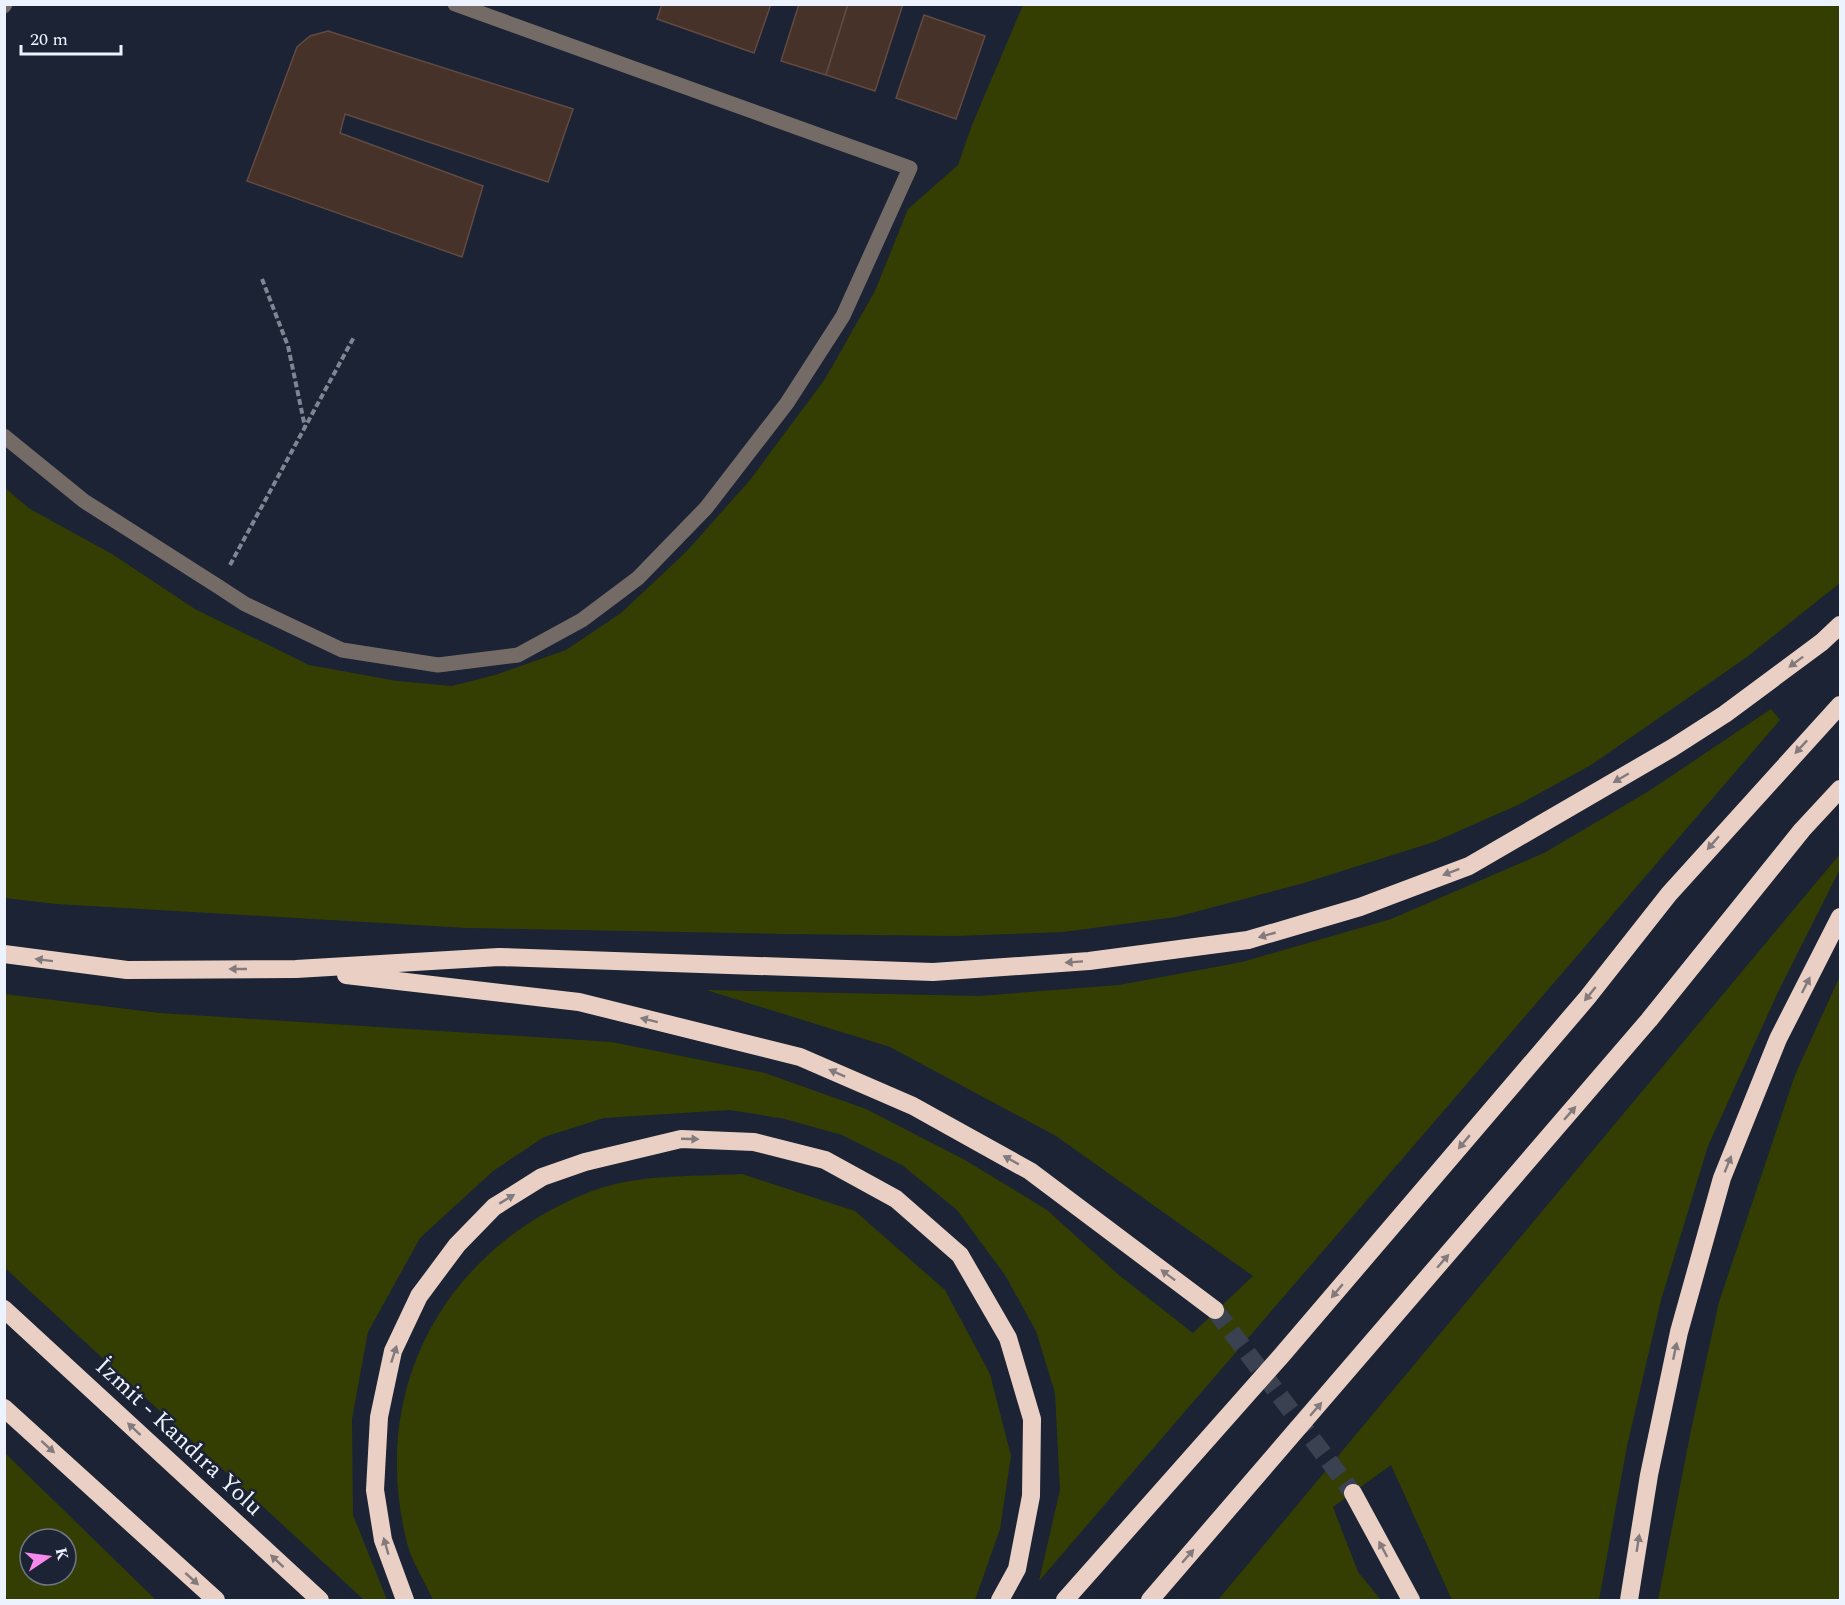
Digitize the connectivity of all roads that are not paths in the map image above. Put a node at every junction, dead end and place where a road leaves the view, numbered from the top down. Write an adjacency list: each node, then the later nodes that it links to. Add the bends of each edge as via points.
1 (455, 4): 2 (street)
2 (478, 8): 3 (street, via 910,168 843,316 787,403 706,508 638,578 582,620 518,655 438,665 342,650 245,604 84,501)
3 (4, 436)
4 (1840, 624): 9 (highway, one-way to 9, via 1822,642 1725,714 1469,866 1360,907 1248,940 1089,961 933,972 499,957)
5 (1840, 705): 18 (highway, one-way to 18, via 1676,885 1579,1007 1297,1338)
6 (1840, 789): 19 (highway, one-way to 6, via 1650,1020 1802,830)
7 (1840, 917): 21 (highway, one-way to 7, via 1649,1475 1679,1332 1722,1178 1778,1039)
8 (4, 954): 9 (highway, one-way to 8, via 127,970)
9 (297, 969): 11 (highway, one-way to 9, via 1030,1171 913,1106 800,1057 579,1002)
10 (4, 1309): 15 (highway, İzmit - Kandıra Yolu, one-way to 10)
11 (1215, 1310)
12 (4, 1408): 14 (highway, one-way to 14)
13 (1353, 1493): 20 (highway, one-way to 13)
14 (216, 1600)
15 (320, 1600)
16 (405, 1600): 17 (highway, one-way to 17, via 383,1540 375,1490 379,1416 388,1373 393,1351 419,1296 457,1245 494,1207 533,1183 585,1162 681,1139 754,1142 825,1160 896,1199 960,1255 1008,1338 1032,1419 1031,1496 1017,1569)
17 (1000, 1600)
18 (1065, 1600)
19 (1150, 1600)
20 (1411, 1600)
21 (1629, 1600)

